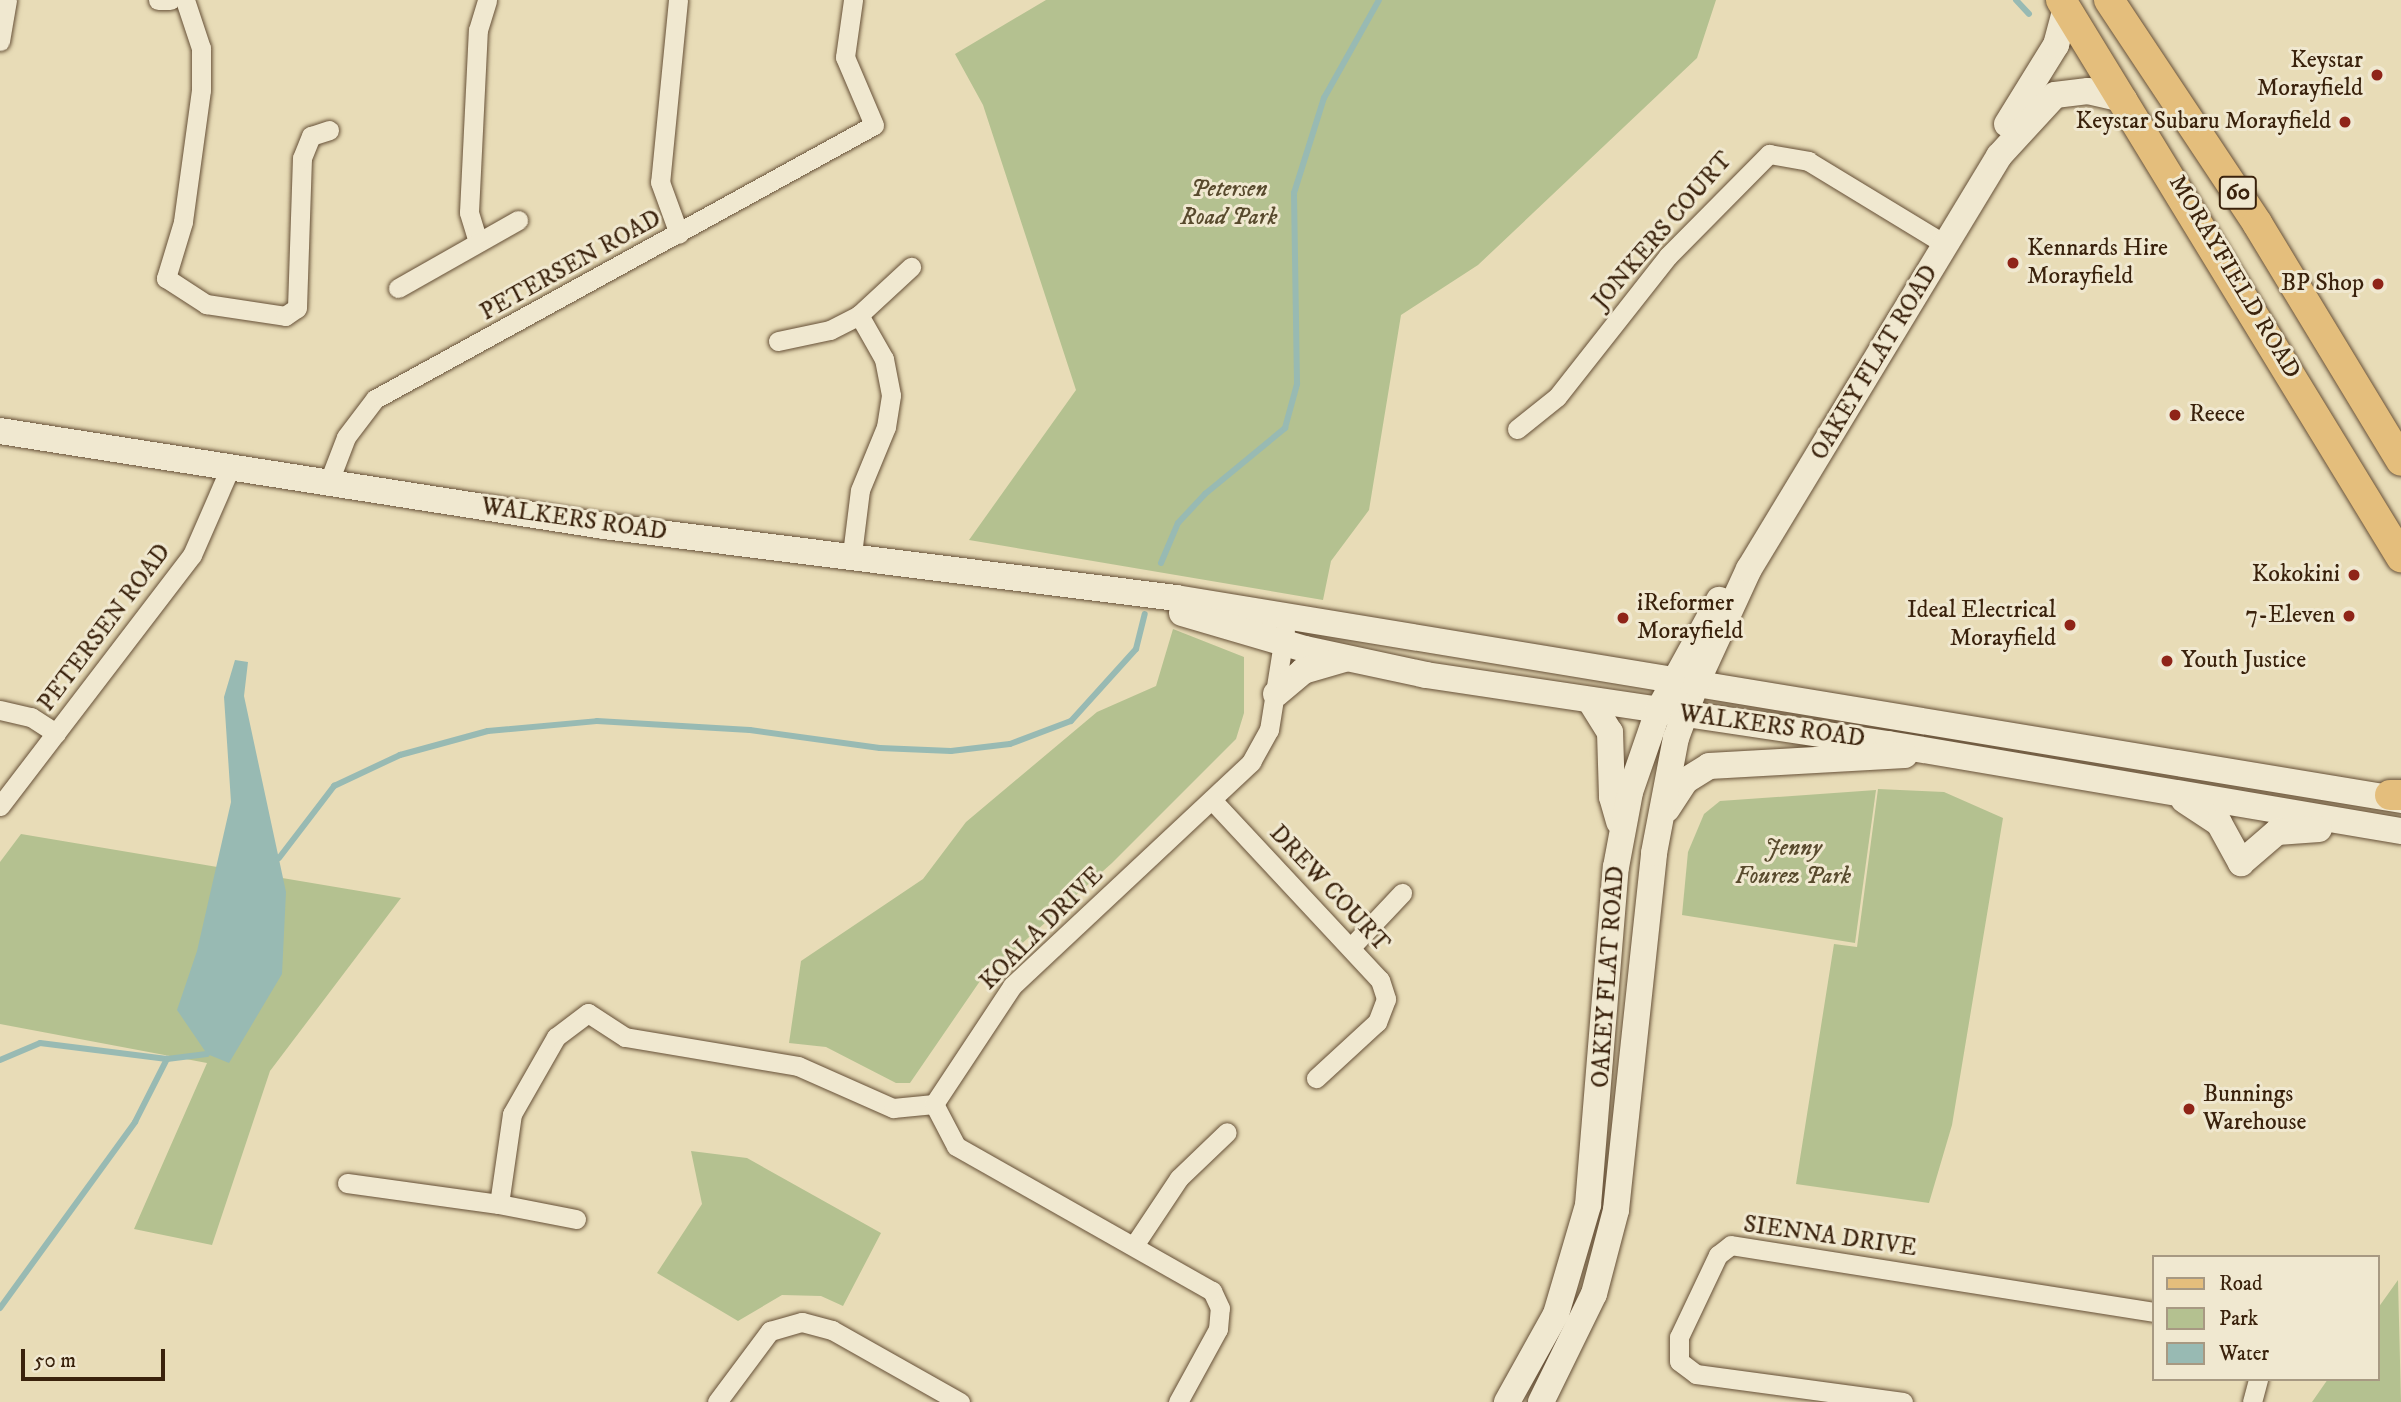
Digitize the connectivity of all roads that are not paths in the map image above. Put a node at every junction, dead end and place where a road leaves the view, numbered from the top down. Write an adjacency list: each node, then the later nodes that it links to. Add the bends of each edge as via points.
1 (7, 0): 10 (street)
2 (158, 0): 3 (street)
3 (170, 0)
4 (185, 0): 12 (street, via 201,48 201,90 183,222 166,278 206,304 285,316 297,308 302,158 311,136)
5 (486, 0): 16 (street, via 478,30 469,212)
6 (678, 0): 15 (street, via 660,181)
7 (853, 0): 15 (street, PETERSEN ROAD, via 845,57 874,125)
8 (2109, 0): 24 (main road, MORAYFIELD ROAD / 60, via 2257,223)
9 (2064, 4): 11 (main road, MORAYFIELD ROAD / 60); 13 (main road, OAKEY FLAT ROAD, via 2056,45 2007,125)
10 (0, 41)
11 (2123, 99): 13 (main road, OAKEY FLAT ROAD, via 2075,90 2055,95); 28 (main road, MORAYFIELD ROAD / 60)
12 (328, 130)
13 (1998, 156): 17 (main road, OAKEY FLAT ROAD)
14 (518, 220): 16 (street)
15 (679, 234): 26 (street, PETERSEN ROAD, via 375,399 346,438)
16 (478, 242): 19 (street)
17 (1946, 245): 22 (street, JONKERS COURT, via 1808,161 1769,154 1668,256 1557,397); 31 (main road, OAKEY FLAT ROAD, via 1749,569 1725,590)
18 (911, 267): 20 (street)
19 (398, 288)
20 (859, 314): 21 (street, via 830,330); 27 (street, via 884,359 891,395 886,427 860,490)
21 (778, 341)
22 (1517, 429)
23 (0, 431): 25 (main road, WALKERS ROAD)
24 (2401, 461)
25 (230, 468): 26 (main road, WALKERS ROAD); 36 (street, PETERSEN ROAD, via 192,555)
26 (328, 484): 27 (main road, WALKERS ROAD, via 604,526)
27 (852, 554): 29 (main road, WALKERS ROAD, via 1149,599)
28 (2401, 557)
29 (1285, 631): 30 (main road, WALKERS ROAD); 31 (main road, WALKERS ROAD); 32 (street, KOALA DRIVE)
30 (1345, 659): 32 (main road, via 1303,671); 33 (main road, WALKERS ROAD)
31 (1684, 682): 35 (main road, OAKEY FLAT ROAD); 39 (main road, WALKERS ROAD)
32 (1276, 694): 40 (street, KOALA DRIVE, via 1263,746)
33 (1591, 702): 35 (main road, WALKERS ROAD); 43 (main road, via 1610,732 1612,797)
34 (0, 710): 36 (street, via 25,715)
35 (1670, 713): 37 (main road, WALKERS ROAD); 42 (main road, OAKEY FLAT ROAD); 43 (main road, OAKEY FLAT ROAD)
36 (56, 733): 41 (street, PETERSEN ROAD)
37 (1913, 752): 38 (main road, WALKERS ROAD); 42 (main road, via 1888,760 1709,766 1685,781)
38 (2176, 794): 44 (main road, WALKERS ROAD); 44 (main road, via 2219,823 2241,863 2281,830)
39 (2398, 797)
40 (1212, 800): 46 (street, DREW COURT); 48 (street, KOALA DRIVE, via 1012,986)
41 (0, 806)
42 (1662, 816): 60 (main road, OAKEY FLAT ROAD, via 1616,1210 1594,1294)
43 (1621, 828): 59 (main road, OAKEY FLAT ROAD, via 1588,1205 1556,1314)
44 (2389, 829)
45 (1402, 893): 46 (street)
46 (1352, 946): 47 (street, DREW COURT, via 1380,980 1386,999 1377,1022)
47 (1316, 1078)
48 (934, 1104): 51 (street, via 893,1108 797,1066 625,1037 588,1013 556,1037 512,1114); 53 (street, via 956,1146)
49 (1227, 1132): 53 (street, via 1179,1178)
50 (347, 1183): 51 (street)
51 (499, 1204): 52 (street)
52 (576, 1219)
53 (1135, 1244): 58 (street, via 1218,1299 1218,1329)
54 (2152, 1312): 61 (street, SIENNA DRIVE, via 1731,1245 1718,1255 1679,1337 1679,1361 1696,1374)
55 (2257, 1381): 62 (street)
56 (717, 1402): 57 (street, via 770,1331 802,1322 832,1331)
57 (960, 1402)
58 (1178, 1402)
59 (1507, 1402)
60 (1541, 1402)
61 (1903, 1402)
62 (2252, 1402)

